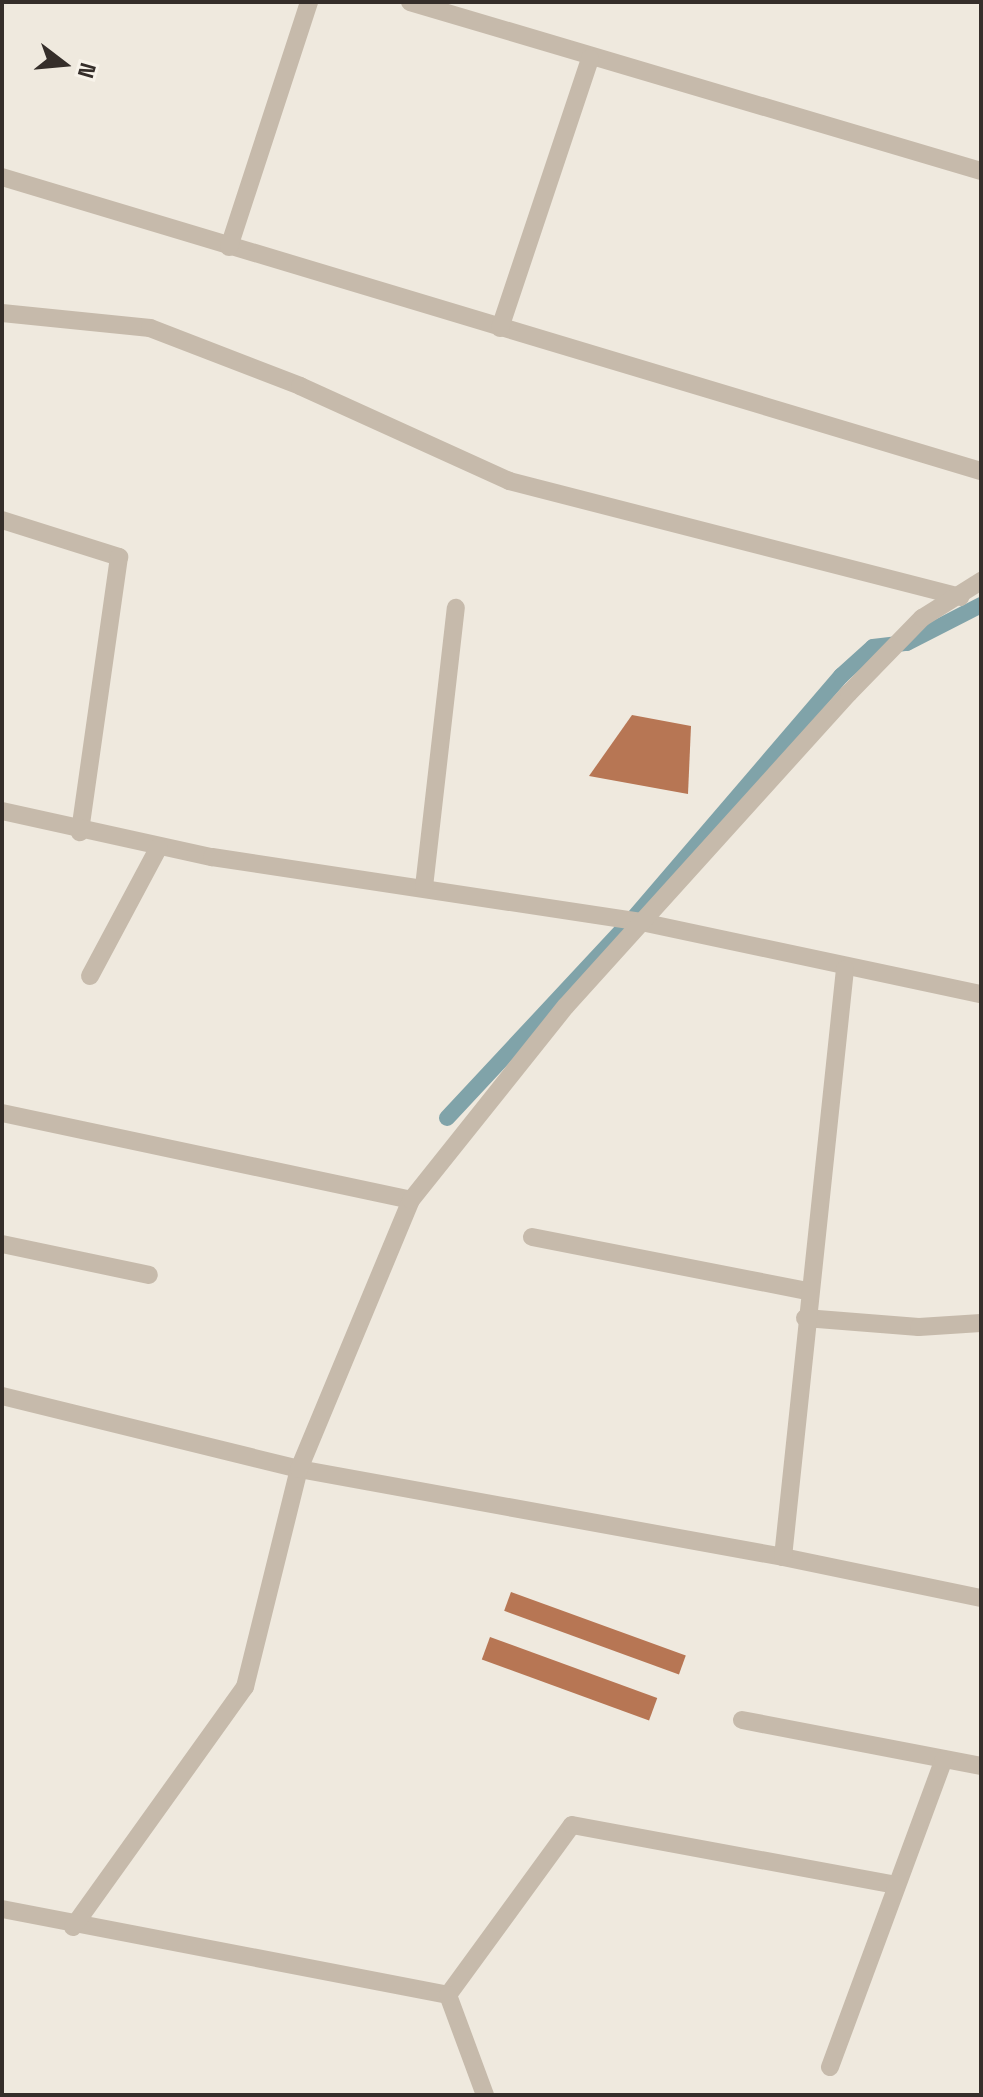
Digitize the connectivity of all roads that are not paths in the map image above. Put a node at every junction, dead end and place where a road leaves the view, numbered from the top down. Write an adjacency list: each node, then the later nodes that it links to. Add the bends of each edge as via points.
1 (309, 2): 6 (street)
2 (410, 2): 3 (street)
3 (590, 59): 4 (street); 8 (street)
4 (981, 171)
5 (2, 177): 6 (street)
6 (229, 247): 8 (street)
7 (2, 313): 12 (street, via 150,328 300,386 509,481)
8 (500, 328): 9 (street)
9 (981, 471)
10 (2, 520): 15 (street, via 119,557)
11 (981, 581): 12 (street)
12 (960, 597): 18 (street, via 922,618 849,693)
13 (456, 608): 17 (street)
14 (2, 811): 15 (street)
15 (80, 832): 16 (street)
16 (159, 847): 17 (street); 20 (street)
17 (424, 887): 18 (street)
18 (646, 923): 19 (street); 23 (street, via 566,1006 457,1136)
19 (845, 969): 21 (street); 27 (street)
20 (90, 976)
21 (981, 994)
22 (2, 1113): 23 (street)
23 (411, 1200): 31 (street)
24 (532, 1237): 27 (street)
25 (2, 1244): 26 (street)
26 (149, 1275)
27 (808, 1291): 28 (street)
28 (805, 1318): 29 (street, via 919,1327); 32 (street)
29 (981, 1323)
30 (2, 1396): 31 (street)
31 (299, 1469): 32 (street); 39 (street, via 245,1687)
32 (783, 1557): 33 (street)
33 (981, 1598)
34 (742, 1720): 35 (street)
35 (944, 1759): 36 (street); 37 (street)
36 (981, 1766)
37 (895, 1885): 40 (street, via 572,1825); 41 (street)
38 (2, 1909): 39 (street)
39 (73, 1927): 40 (street)
40 (448, 1995): 42 (street)
41 (830, 2067)
42 (485, 2095)

